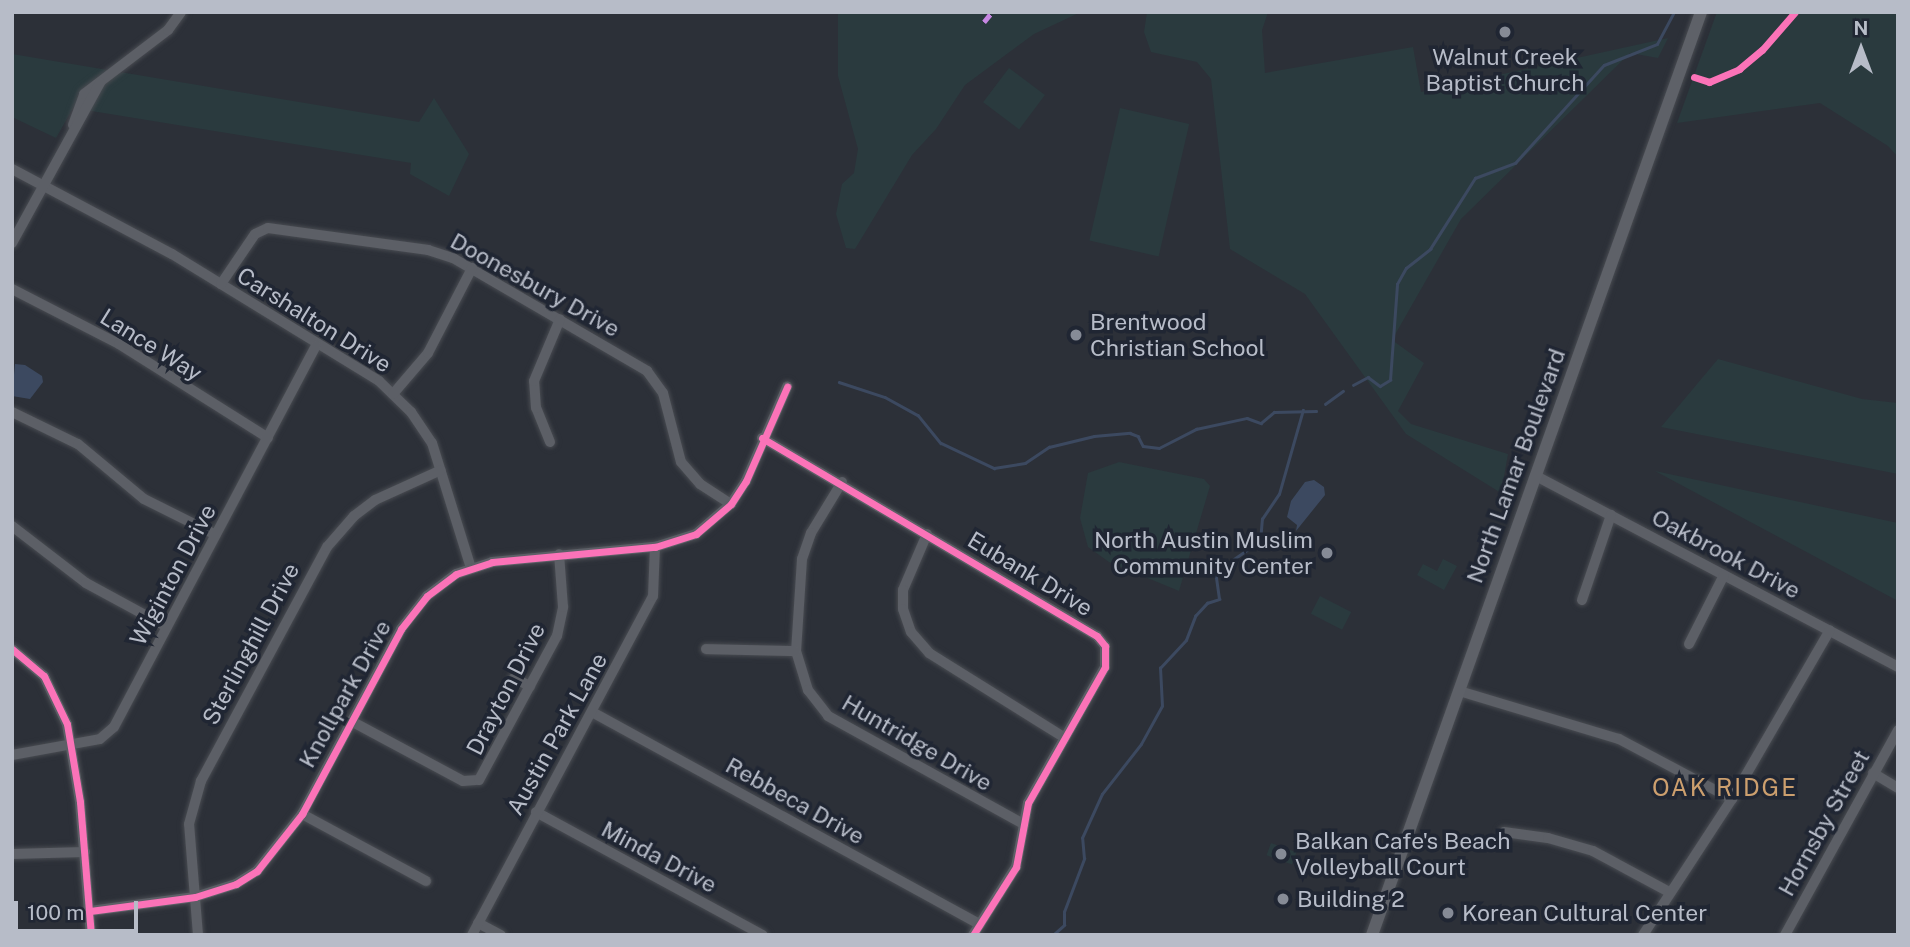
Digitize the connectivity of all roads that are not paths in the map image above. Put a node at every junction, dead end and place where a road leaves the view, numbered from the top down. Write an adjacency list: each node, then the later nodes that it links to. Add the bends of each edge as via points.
1 (181, 12): 4 (street, via 168,30 100,83)
2 (1701, 12): 18 (main road, North Lamar Boulevard)
3 (12, 169): 4 (street, Carshalton Drive)
4 (43, 185): 5 (street); 7 (street, Carshalton Drive)
5 (12, 243)
6 (472, 268): 7 (street, Doonesbury Drive, via 428,250 279,227 256,234); 9 (street, Doonesbury Drive); 12 (street, via 428,353)
7 (221, 284): 10 (street, Carshalton Drive)
8 (12, 289): 14 (street, Lance Way, via 119,344)
9 (560, 319): 16 (street, via 541,355 534,381 536,408); 20 (street, Doonesbury Drive, via 648,371 663,393 681,462 700,484)
10 (316, 345): 12 (street, Carshalton Drive, via 357,366); 14 (street, Wiginton Drive)
11 (787, 387): 15 (street, Knollpark Drive)
12 (393, 394): 17 (street, Carshalton Drive, via 425,429)
13 (12, 412): 23 (street, via 78,444 144,499)
14 (268, 438): 23 (street, Wiginton Drive)
15 (762, 438): 19 (street, Eubank Drive); 20 (street, Knollpark Drive, via 746,481)
16 (550, 442)
17 (441, 470): 27 (street, Carshalton Drive); 57 (street, Sterlinghill Drive, via 396,488 354,516 314,566 201,781 189,824)
18 (1536, 476): 21 (street, Oakbrook Drive); 39 (main road, North Lamar Boulevard)
19 (842, 482): 24 (street, Eubank Drive); 35 (street, Huntridge Drive, via 811,533 802,559)
20 (731, 504): 25 (street, Knollpark Drive, via 696,534)
21 (1611, 515): 28 (street, Oakbrook Drive); 29 (street)
22 (12, 526): 30 (street, via 86,583)
23 (216, 534): 30 (street, Wiginton Drive)
24 (928, 534): 43 (street, via 903,590 911,632 929,653); 43 (street, Eubank Drive, via 1097,636 1105,646 1105,667)
25 (655, 547): 26 (street, Knollpark Drive); 40 (street, Austin Park Lane, via 653,596)
26 (559, 554): 27 (street, Knollpark Drive); 38 (street, Drayton Drive, via 561,621)
27 (471, 568): 41 (street, Knollpark Drive, via 441,584 414,611)
28 (1724, 575): 31 (street, Oakbrook Drive); 32 (street)
29 (1582, 600)
30 (167, 627): 44 (street, Wiginton Drive, via 114,727 100,739)
31 (1830, 630): 36 (street, Oakbrook Drive); 48 (street)
32 (1689, 644)
33 (12, 649): 44 (street, via 30,662 56,694)
34 (706, 649): 35 (street)
35 (796, 651): 51 (street, Huntridge Drive, via 808,690 828,716)
36 (1898, 667)
37 (514, 678): 38 (street)
38 (530, 686): 41 (street, Drayton Drive, via 487,770 471,782)
39 (1460, 691): 48 (street, via 1619,739); 67 (main road, North Lamar Boulevard)
40 (592, 712): 49 (street, Austin Park Lane); 60 (street, Rebbeca Drive)
41 (351, 721): 50 (street, Knollpark Drive)
42 (1898, 730): 46 (street, Hornsby Street)
43 (1065, 738): 51 (street, Eubank Drive, via 1036,785)
44 (71, 745): 45 (street, Wiginton Drive); 53 (street)
45 (12, 755)
46 (1873, 774): 47 (street); 69 (street, Hornsby Street)
47 (1898, 788)
48 (1732, 799): 56 (street)
49 (536, 812): 59 (street, Austin Park Lane); 65 (street, Minda Drive)
50 (302, 814): 55 (street); 57 (street, Knollpark Drive, via 257,871 236,884)
51 (1024, 824): 60 (street, Eubank Drive, via 1016,867)
52 (1504, 832): 56 (street, via 1593,851)
53 (85, 852): 54 (street); 58 (street)
54 (12, 854)
55 (426, 881)
56 (1669, 892): 68 (street)
57 (195, 897): 58 (street, Knollpark Drive); 62 (street, Sterlinghill Drive)
58 (90, 911): 61 (street)
59 (478, 923): 63 (street, Austin Park Lane); 64 (street)
60 (980, 924): 66 (street, Eubank Drive)
61 (91, 935)
62 (198, 935)
63 (472, 935)
64 (500, 935)
65 (763, 935)
66 (973, 935)
67 (1372, 935)
68 (1643, 935)
69 (1785, 935)

